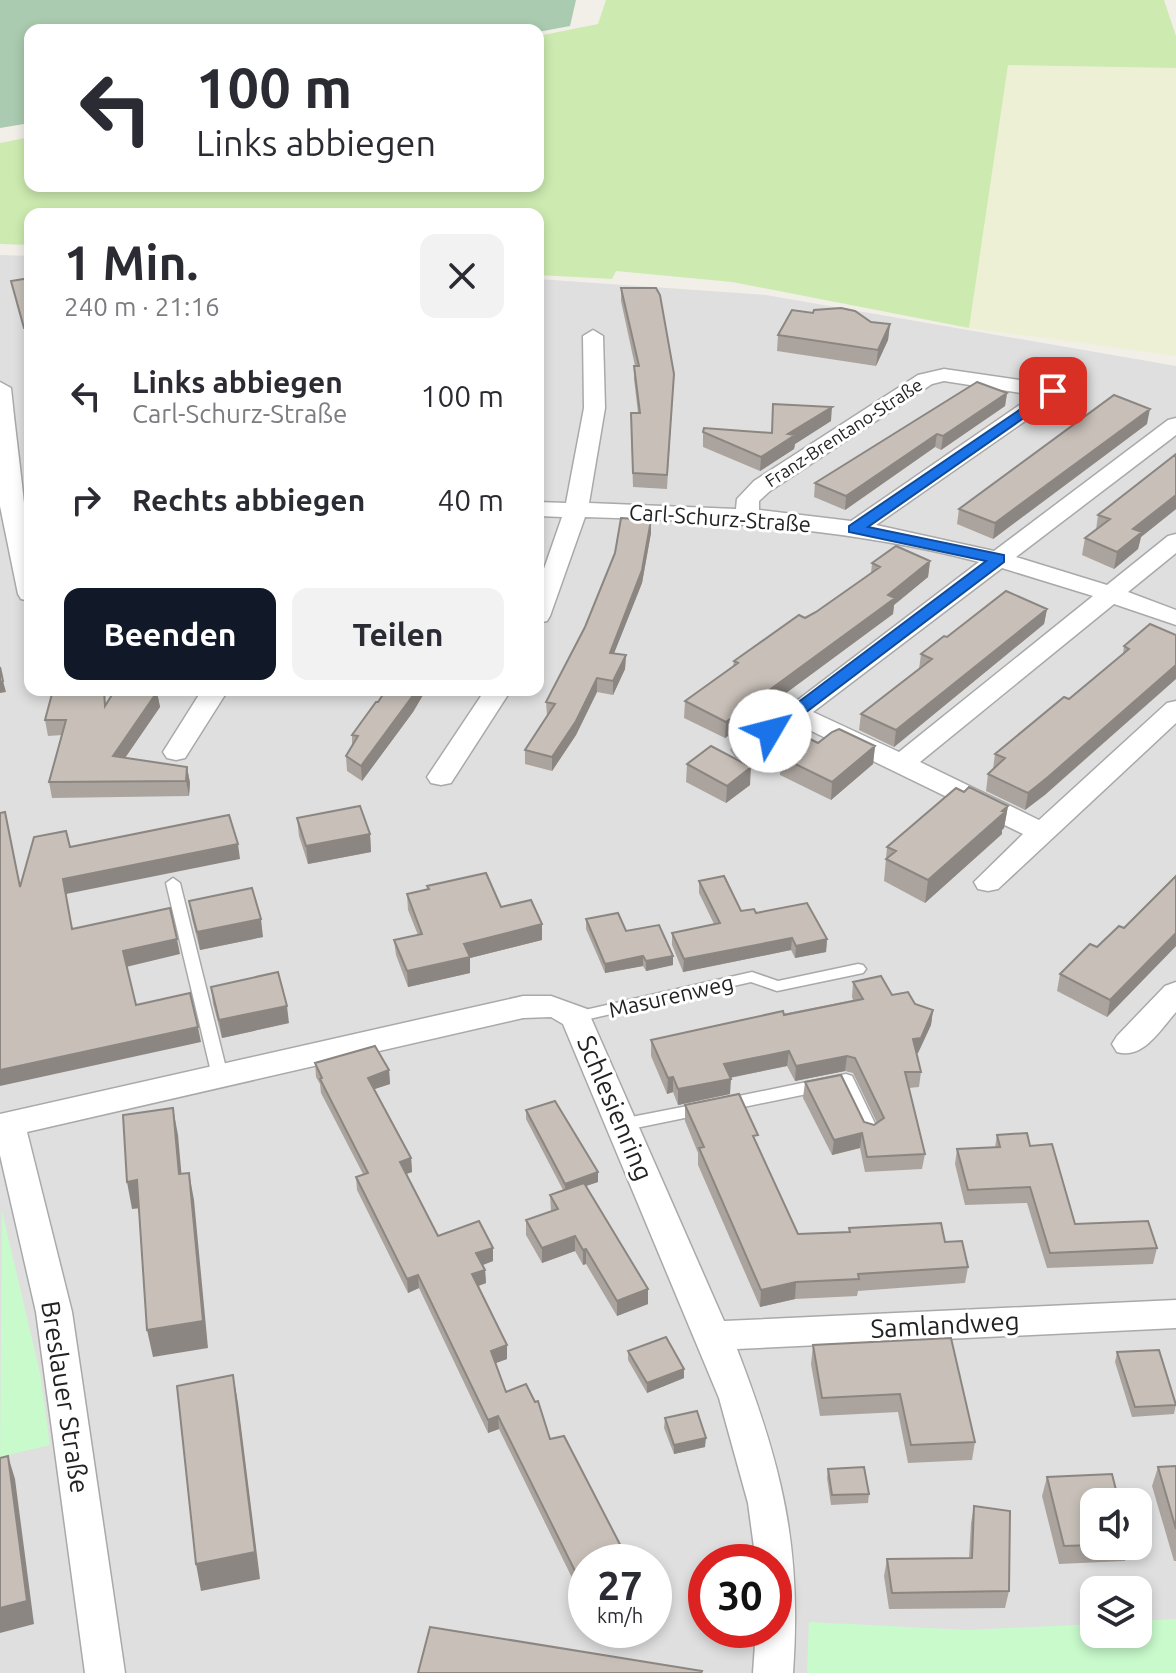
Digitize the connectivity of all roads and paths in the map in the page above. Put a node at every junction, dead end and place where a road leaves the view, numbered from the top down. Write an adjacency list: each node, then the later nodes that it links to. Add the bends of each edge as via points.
1 (593, 336): 5 (street, via 595,426)
2 (0, 388): 6 (street)
3 (1176, 425): 10 (street)
4 (544, 509): 5 (street, Carl-Schurz-Straße)
5 (575, 510): 7 (street, Carl-Schurz-Straße); 13 (street)
6 (14, 511): 11 (street)
7 (747, 516): 8 (street, Carl-Schurz-Straße); 8 (street, Franz-Brentano-Straße, via 748,499 762,486 925,379 954,376 1053,391)
8 (855, 529): 10 (street, Carl-Schurz-Straße)
9 (1176, 541): 12 (street)
10 (998, 559): 12 (street, Carl-Schurz-Straße); 18 (street)
11 (24, 563)
12 (1113, 594): 14 (street, Carl-Schurz-Straße); 21 (street)
13 (544, 599)
14 (1176, 618)
15 (211, 696): 20 (street)
16 (495, 696): 22 (street)
17 (1176, 709): 23 (street)
18 (795, 713): 19 (street); 21 (street)
19 (745, 750)
20 (176, 752)
21 (901, 764): 23 (street)
22 (441, 777)
23 (1042, 832): 24 (street)
24 (988, 882)
25 (173, 883): 30 (lane)
26 (858, 969): 28 (lane, Masurenweg, via 777,986 752,977)
27 (1176, 993): 29 (street)
28 (576, 1017): 30 (street, Schlesienring, via 561,1007 523,1007); 32 (street, Schlesienring)
29 (1128, 1044)
30 (220, 1076): 31 (street, Schlesienring)
31 (4, 1125): 36 (street, Breslauer Straße, via 54,1312)
32 (621, 1125): 33 (lane, via 846,1080); 35 (street, Schlesienring)
33 (871, 1132)
34 (1176, 1314): 35 (street, Samlandweg)
35 (714, 1336): 37 (street, Schlesienring, via 769,1498 778,1600)
36 (105, 1673)
37 (773, 1673)

